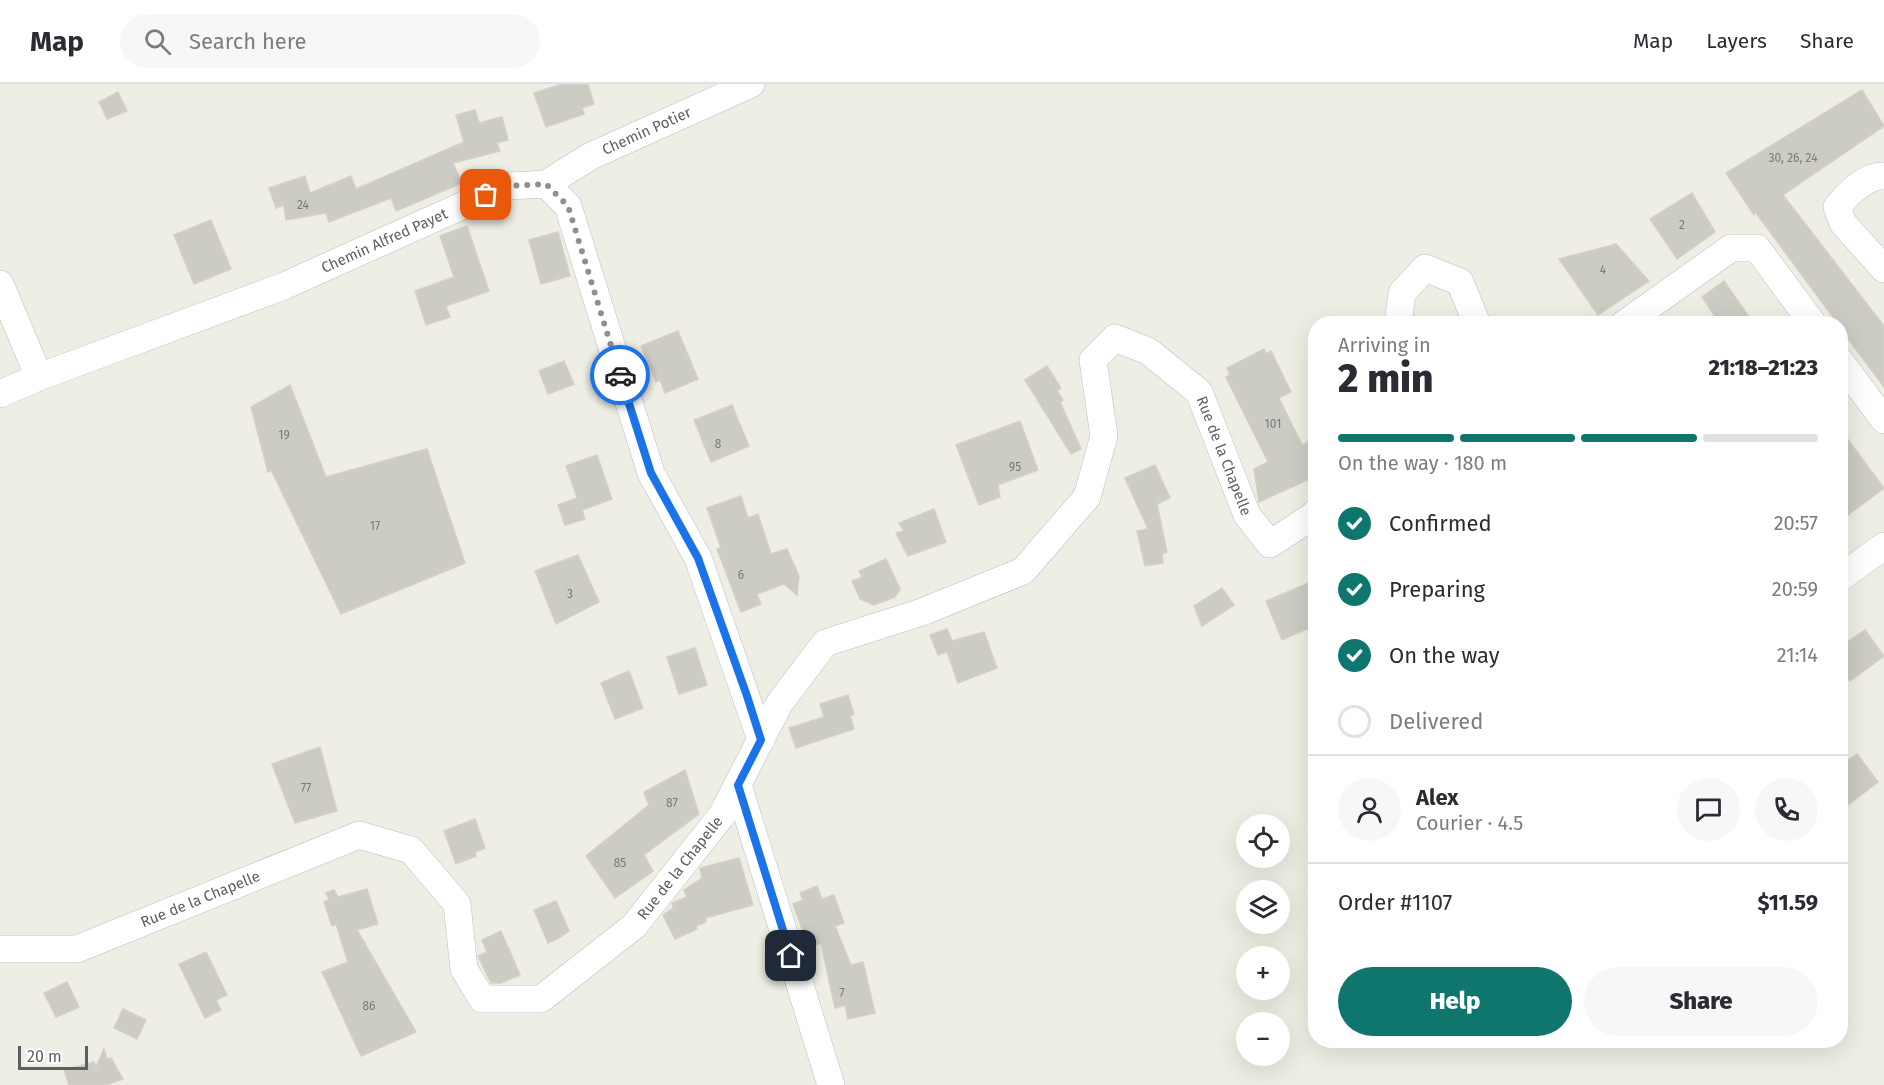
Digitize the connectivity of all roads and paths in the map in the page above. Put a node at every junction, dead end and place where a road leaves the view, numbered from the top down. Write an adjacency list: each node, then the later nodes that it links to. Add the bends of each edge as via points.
1 (751, 84): 3 (street, Chemin Potier, via 591,156)
2 (1884, 176): 4 (street, via 1863,183 1838,207 1843,223)
3 (546, 184): 11 (street, Chemin Alfred Payet, via 506,186 284,286); 17 (street, via 568,206 651,473 698,558)
4 (1884, 269)
5 (0, 284): 11 (street)
6 (1399, 316): 7 (street, via 1402,293 1425,268 1460,282)
7 (1474, 316)
8 (1635, 316): 9 (street, via 1731,248 1756,248)
9 (1807, 316)
10 (1848, 372): 13 (street)
11 (39, 377): 12 (street, Chemin Alfred Payet)
12 (0, 394)
13 (1884, 420)
14 (1308, 519): 17 (street, Rue de la Chapelle, via 1270,544 1247,515 1199,392 1148,351 1115,338 1093,360 1104,436 1087,497 1023,571 922,612 825,643 779,704)
15 (1884, 546): 16 (street)
16 (1848, 572)
17 (761, 740): 18 (street, Rue de la Chapelle)
18 (738, 785): 19 (street, Rue de la Chapelle, via 722,815 634,926 541,999 482,999 464,969 457,904 411,850 359,835 77,949); 20 (street)
19 (0, 949)
20 (831, 1085)

